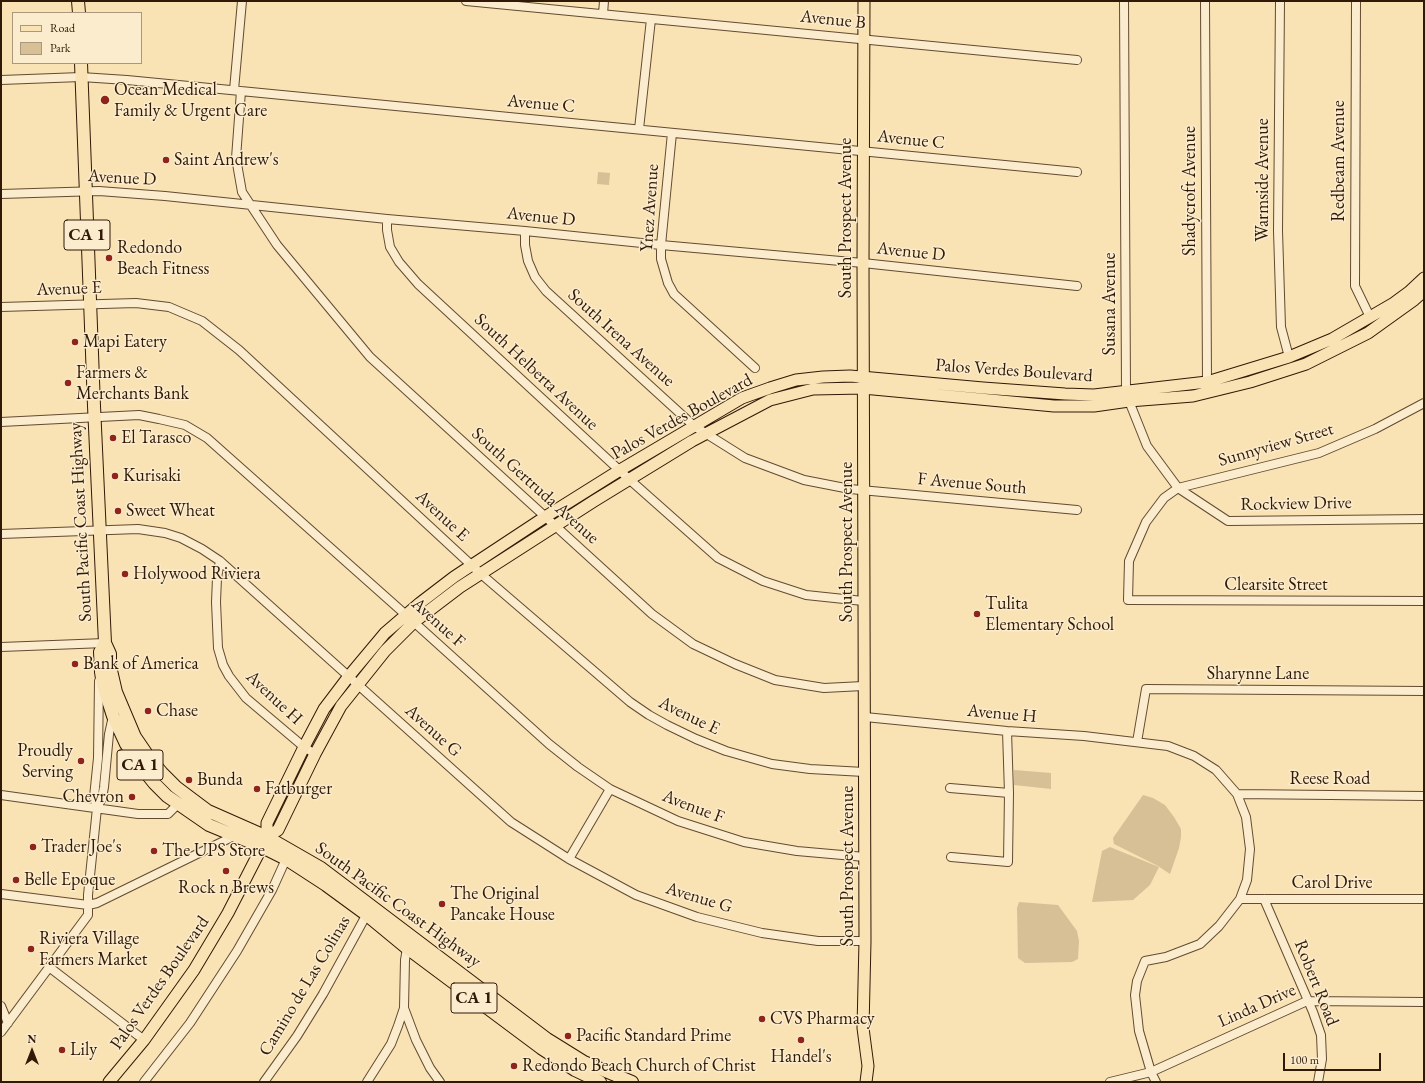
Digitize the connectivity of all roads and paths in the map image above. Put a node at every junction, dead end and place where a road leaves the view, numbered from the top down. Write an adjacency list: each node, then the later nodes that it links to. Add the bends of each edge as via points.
1 (78, 1): 10 (highway)
2 (242, 1): 18 (street, South Gertruda Avenue)
3 (466, 1): 11 (street, Avenue B)
4 (604, 1): 11 (street)
5 (864, 1): 13 (main road, South Prospect Avenue)
6 (1124, 1): 45 (street, Susana Avenue)
7 (1205, 1): 43 (street, Shadycroft Avenue)
8 (1280, 1): 38 (street, Warmside Avenue, via 1278,231 1281,327)
9 (1356, 1): 36 (street, Redbeam Avenue, via 1355,286)
10 (78, 12)
11 (604, 14): 12 (street, Avenue B)
12 (651, 19): 13 (street, Avenue B); 19 (street)
13 (864, 39): 14 (street, Avenue B); 21 (main road, South Prospect Avenue)
14 (1077, 60)
15 (81, 64): 16 (highway, South Pacific Coast Highway / CA 1)
16 (81, 77): 17 (street, Avenue C); 18 (street, Avenue C); 23 (highway, South Pacific Coast Highway / CA 1)
17 (1, 80)
18 (238, 91): 19 (street, Avenue C); 25 (street, South Gertruda Avenue, via 236,158 242,192)
19 (639, 129): 20 (street, Avenue C)
20 (672, 133): 21 (street, Avenue C); 28 (street, Ynez Avenue)
21 (864, 151): 22 (street, Avenue C); 29 (main road, South Prospect Avenue)
22 (1078, 172)
23 (85, 191): 24 (street, Avenue D); 25 (street, Avenue D); 34 (highway, South Pacific Coast Highway / CA 1)
24 (1, 194)
25 (250, 205): 26 (street, Avenue D); 56 (street, South Gertruda Avenue, via 277,245 370,357)
26 (387, 219): 27 (street, Avenue D); 51 (street, South Helberta Avenue, via 390,247 418,284)
27 (525, 231): 28 (street, Avenue D); 49 (street, South Irena Avenue, via 528,261 535,277 546,291)
28 (661, 245): 29 (street, Avenue D); 39 (street, Ynez Avenue, via 664,273 674,294)
29 (863, 263): 31 (street, Avenue D); 41 (main road, South Prospect Avenue)
30 (1424, 278): 33 (main road, Palos Verdes Boulevard)
31 (1077, 286)
32 (1424, 291): 33 (main road, Palos Verdes Boulevard)
33 (1411, 296): 36 (main road, Palos Verdes Boulevard, via 1394,302); 37 (main road, Palos Verdes Boulevard, via 1368,333)
34 (89, 304): 35 (street, Avenue E); 47 (highway, South Pacific Coast Highway / CA 1); 62 (street, Avenue E, via 136,302 169,307 202,321 238,350)
35 (1, 307)
36 (1370, 317): 37 (main road, Palos Verdes Boulevard)
37 (1334, 344): 38 (main road, Palos Verdes Boulevard); 42 (main road, Palos Verdes Boulevard, via 1306,364)
38 (1289, 357): 40 (main road, Palos Verdes Boulevard)
39 (755, 368)
40 (1250, 369): 42 (main road); 43 (main road, Palos Verdes Boulevard)
41 (864, 377): 44 (main road, South Prospect Avenue); 45 (main road, Palos Verdes Boulevard, via 1064,394); 49 (main road, Palos Verdes Boulevard, via 796,380 742,398)
42 (1254, 381): 45 (main road, Palos Verdes Boulevard, via 1193,396)
43 (1207, 382): 45 (main road, Palos Verdes Boulevard)
44 (864, 388): 45 (main road, Palos Verdes Boulevard, via 1054,406 1094,406); 50 (main road, Palos Verdes Boulevard, via 813,389 770,400); 54 (main road, South Prospect Avenue)
45 (1127, 396): 53 (street, Susana Avenue, via 1147,446)
46 (1424, 402): 53 (street, Sunnyview Street, via 1375,429 1318,453)
47 (94, 418): 48 (street, Avenue F); 59 (highway, South Pacific Coast Highway / CA 1); 66 (street, Avenue F, via 139,415 185,425 207,438)
48 (1, 422)
49 (694, 426): 50 (street, South Irena Avenue); 51 (main road, Palos Verdes Boulevard)
50 (706, 434): 52 (main road, Palos Verdes Boulevard); 54 (street, South Irena Avenue, via 745,458 804,480 850,489)
51 (620, 470): 52 (street, South Helberta Avenue); 56 (main road, Palos Verdes Boulevard)
52 (630, 480): 58 (main road, Palos Verdes Boulevard); 64 (street, South Helberta Avenue, via 718,558 764,581 806,595)
53 (1178, 488): 57 (street, Rockview Drive, via 1228,521); 65 (street, Clearsite Street, via 1164,498 1143,528 1129,561 1128,600)
54 (864, 489): 55 (street, F Avenue South); 64 (main road, South Prospect Avenue)
55 (1077, 510)
56 (546, 517): 58 (street, South Gertruda Avenue); 62 (main road, Palos Verdes Boulevard)
57 (1424, 519)
58 (556, 526): 63 (main road, Palos Verdes Boulevard); 72 (street, South Gertruda Avenue, via 652,614 693,644 775,680 824,688)
59 (99, 530): 60 (street, Avenue G); 61 (street, Avenue G, via 138,529 165,533 181,538); 67 (highway, South Pacific Coast Highway / CA 1)
60 (1, 534)
61 (220, 561): 70 (street, Avenue G); 79 (street, Avenue H, via 216,602 218,648 223,665 246,698)
62 (472, 566): 63 (street, Avenue E); 66 (main road, Palos Verdes Boulevard, via 454,577)
63 (481, 574): 66 (main road, Palos Verdes Boulevard); 81 (street, Avenue E, via 630,702 667,725 726,751 772,764)
64 (864, 601): 72 (main road, South Prospect Avenue)
65 (1424, 601)
66 (410, 618): 70 (main road, Palos Verdes Boulevard, via 385,633); 71 (main road, Palos Verdes Boulevard); 82 (street, Avenue F, via 549,744)
67 (105, 643): 68 (street); 69 (highway, South Pacific Coast Highway / CA 1, via 100,652); 74 (highway, South Pacific Coast Highway / CA 1, via 110,654 112,676)
68 (1, 647)
69 (101, 672): 75 (highway, South Pacific Coast Highway / CA 1); 89 (street, via 94,797)
70 (349, 676): 71 (street, Avenue G); 79 (main road, Palos Verdes Boulevard, via 324,709)
71 (358, 685): 80 (main road, Palos Verdes Boulevard, via 341,706); 96 (street, Avenue G, via 511,822)
72 (863, 686): 76 (main road, South Prospect Avenue)
73 (1424, 691): 78 (street, Sharynne Lane, via 1146,689)
74 (122, 707): 75 (street); 90 (highway, South Pacific Coast Highway / CA 1, via 135,737 150,759 176,787)
75 (113, 716): 88 (highway, South Pacific Coast Highway / CA 1, via 126,744 142,768 154,783); 89 (street, via 104,787)
76 (865, 717): 77 (street, Avenue H); 81 (main road, South Prospect Avenue)
77 (1007, 731): 78 (street, Avenue H); 84 (street)
78 (1137, 742): 85 (street, Avenue H, via 1168,746 1194,756 1216,770)
79 (304, 747): 80 (street, Avenue H); 92 (main road, Palos Verdes Boulevard, via 267,825)
80 (315, 754): 92 (main road, Palos Verdes Boulevard, via 278,830)
81 (864, 772): 93 (main road, South Prospect Avenue)
82 (610, 788): 93 (street, Avenue F, via 678,821 744,842 797,851); 96 (street)
83 (950, 788): 84 (street)
84 (1009, 793): 94 (street, via 1008,862)
85 (1237, 794): 87 (street, Reese Road); 98 (street, Avenue H, via 1246,817 1250,849 1247,880)
86 (1, 795): 89 (street)
87 (1424, 796)
88 (178, 804): 89 (street, via 168,814 138,814); 90 (highway, via 185,801 202,813); 91 (highway, South Pacific Coast Highway / CA 1, via 209,825)
89 (97, 808): 101 (street)
90 (208, 811): 92 (highway, South Pacific Coast Highway / CA 1)
91 (234, 836): 92 (highway, South Pacific Coast Highway / CA 1); 101 (street, via 100,903)
92 (265, 842): 95 (highway, South Pacific Coast Highway / CA 1); 102 (highway, South Pacific Coast Highway / CA 1, via 292,850 327,872); 112 (main road, Palos Verdes Boulevard, via 211,943)
93 (865, 857): 103 (main road, South Prospect Avenue)
94 (952, 857)
95 (286, 859): 102 (highway, South Pacific Coast Highway / CA 1); 116 (street, via 272,890 230,963 190,1023)
96 (569, 859): 103 (street, Avenue G, via 636,895 696,917 769,934 818,941)
97 (1, 894): 101 (street)
98 (1240, 899): 99 (street, Carol Drive); 113 (street, Avenue H, via 1219,926 1200,944 1145,962 1137,981 1136,995 1139,1031)
99 (1264, 899): 100 (street, Carol Drive); 106 (street, Robert Road)
100 (1424, 899)
101 (88, 905): 105 (street, via 88,915)
102 (369, 910): 104 (highway, South Pacific Coast Highway / CA 1); 117 (street, Camino de Las Colinas, via 301,1030)
103 (865, 941): 122 (main road, South Prospect Avenue, via 863,1028 868,1066)
104 (411, 943): 109 (street, via 405,960); 114 (highway, South Pacific Coast Highway / CA 1, via 540,1048)
105 (50, 967): 110 (street); 112 (street)
106 (1308, 1000): 107 (street, Linda Drive); 113 (street, Linda Drive); 125 (street, Robert Road, via 1321,1035 1322,1059)
107 (1424, 1002)
108 (1, 1006): 110 (street)
109 (404, 1008): 118 (street, via 391,1044); 119 (street, via 416,1040)
110 (8, 1023): 111 (street)
111 (1, 1032)
112 (144, 1040): 115 (main road, Palos Verdes Boulevard)
113 (1151, 1072): 123 (street, Linda Drive); 124 (street)
114 (589, 1075): 120 (highway, South Pacific Coast Highway / CA 1); 121 (highway, South Pacific Coast Highway / CA 1)
115 (109, 1082)
116 (144, 1082)
117 (264, 1082)
118 (367, 1082)
119 (440, 1082)
120 (600, 1082)
121 (632, 1082)
122 (866, 1082)
123 (1110, 1082)
124 (1156, 1082)
125 (1318, 1082)

